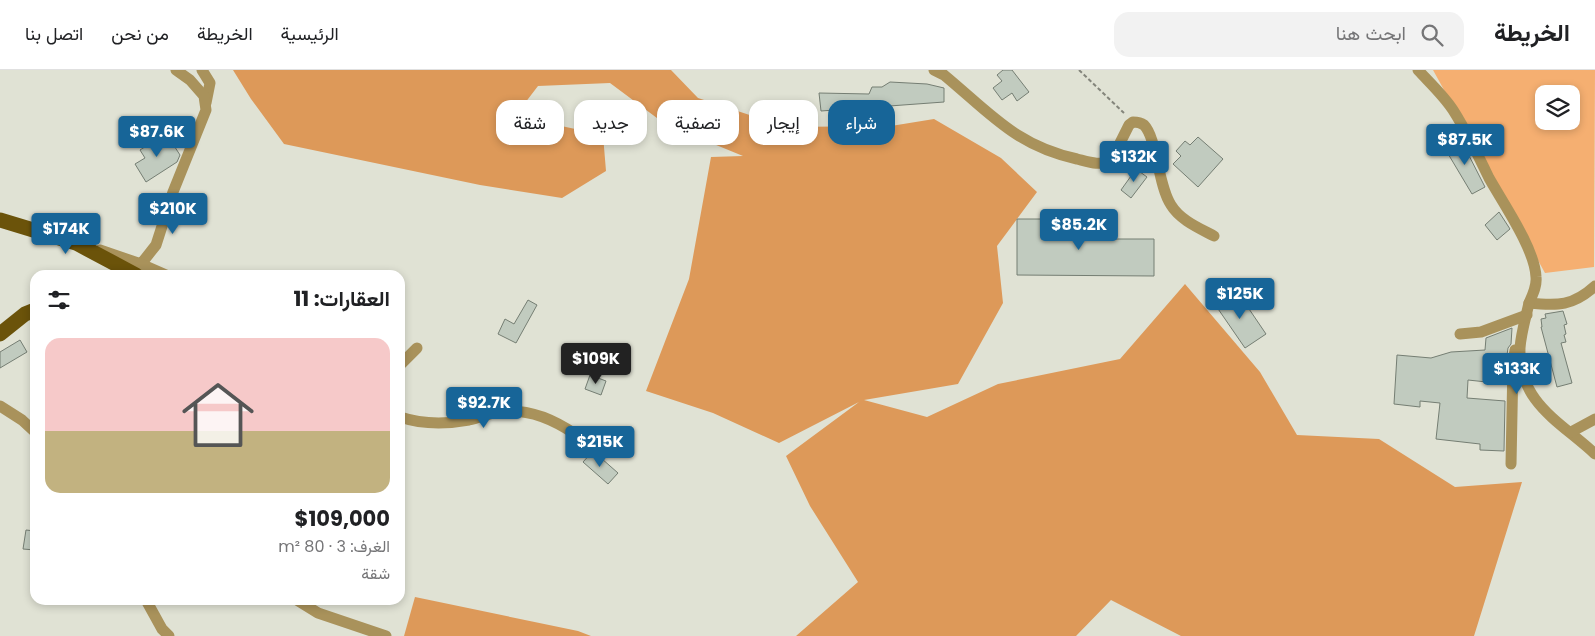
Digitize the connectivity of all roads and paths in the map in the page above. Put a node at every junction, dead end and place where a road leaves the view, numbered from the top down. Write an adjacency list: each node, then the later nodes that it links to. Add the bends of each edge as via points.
1 (176, 70): 6 (street, via 190,80 204,96)
2 (202, 70): 6 (street, via 210,83)
3 (934, 70): 7 (street, via 1015,134 1031,144 1065,156 1105,164 1111,161)
4 (1079, 70): 7 (path)
5 (1418, 70): 12 (street, via 1457,116 1524,240 1536,277 1536,287)
6 (206, 104): 10 (street, via 156,245)
7 (1133, 122): 9 (street, via 1145,126 1150,137 1170,205 1177,213)
8 (0, 220): 10 (main road, via 76,243)
9 (1214, 236)
10 (139, 270)
11 (1595, 286): 12 (street, via 1570,303)
12 (1529, 303): 14 (street)
13 (30, 312): 15 (main road)
14 (1527, 315): 16 (street, via 1481,332); 17 (street)
15 (0, 334)
16 (1460, 334)
17 (1520, 346): 24 (street, via 1520,362 1533,398); 27 (street, via 1516,348 1513,363)
18 (417, 348): 19 (street)
19 (405, 360)
20 (0, 406): 23 (street)
21 (405, 418): 25 (street, via 449,422 507,411 545,418)
22 (1595, 419): 24 (street)
23 (30, 427)
24 (1571, 432): 26 (street)
25 (575, 434)
26 (1595, 454)
27 (1511, 464)
28 (149, 605): 30 (street)
29 (306, 605): 31 (street, via 318,613)
30 (169, 636)
31 (386, 636)

